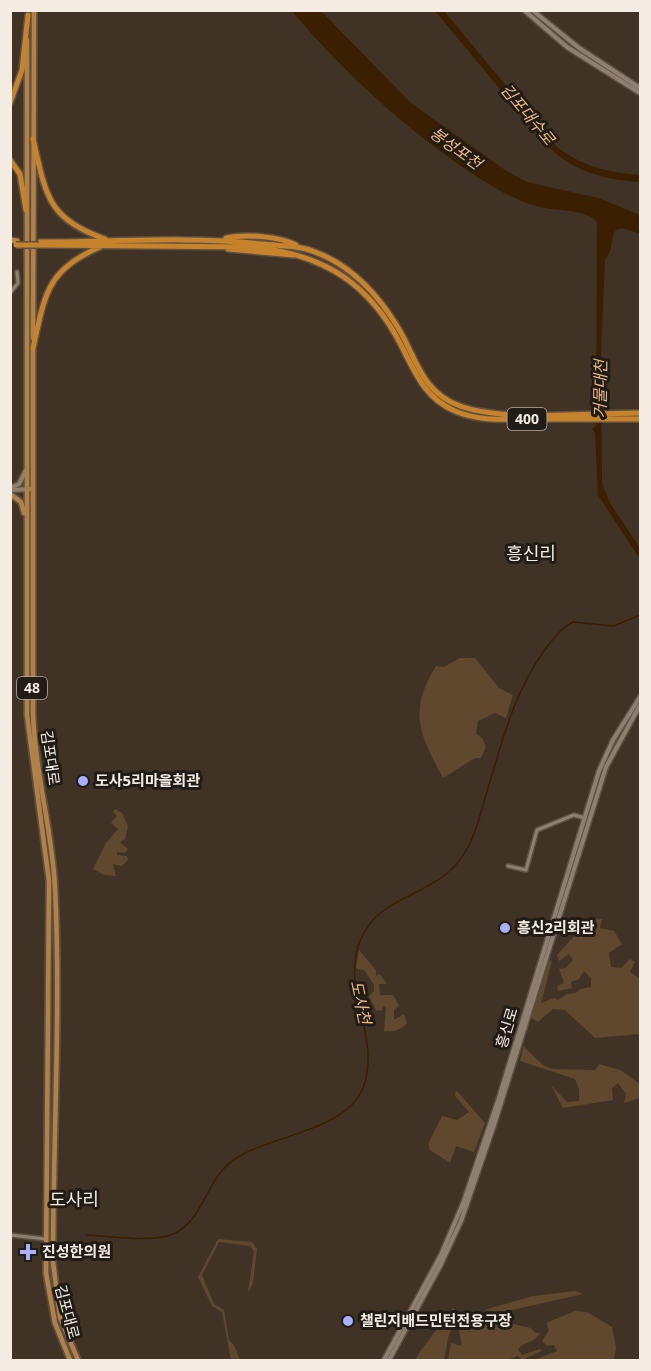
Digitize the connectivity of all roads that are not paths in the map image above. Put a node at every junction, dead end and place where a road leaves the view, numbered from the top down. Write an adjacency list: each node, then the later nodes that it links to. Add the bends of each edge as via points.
1 (34, 10): 8 (main road, 김포대로 / 48)
2 (524, 10): 6 (main road, via 567,46)
3 (531, 10): 5 (main road)
4 (27, 13): 7 (highway, via 22,69); 10 (main road, 김포대로 / 48)
5 (640, 88)
6 (640, 93)
7 (10, 103)
8 (33, 139): 12 (highway, via 51,204 67,222); 16 (main road, 김포대로 / 48)
9 (10, 160): 10 (highway, via 20,174)
10 (26, 210): 21 (main road, 김포대로 / 48)
11 (14, 242): 12 (highway, bridge)
12 (107, 243): 13 (highway); 16 (highway, via 73,260 54,279 45,298)
13 (218, 243): 18 (highway, 400, via 300,248 335,262 367,286 394,321 421,376 436,394 461,407 504,414); 18 (highway, 400, via 269,248 338,271 360,287 381,312 426,392 441,404 468,416 488,419)
14 (17, 272): 15 (street, via 18,283)
15 (10, 293)
16 (33, 348): 23 (main road, 김포대로 / 48)
17 (640, 413): 19 (highway, 400)
18 (585, 416): 19 (highway, 400)
19 (610, 416): 20 (highway, 400)
20 (640, 419)
21 (26, 469): 22 (main road, via 19,484); 23 (main road, 김포대로 / 48)
22 (10, 491): 23 (main road); 24 (main road, via 21,502)
23 (29, 491): 24 (main road, 김포대로 / 48); 32 (main road, 김포대로 / 48, via 33,728 56,902 53,1271 60,1317)
24 (26, 521): 30 (main road, 김포대로 / 48, via 27,736 49,881)
25 (640, 697): 27 (main road, 흥신로, via 605,757)
26 (640, 705): 33 (main road, 흥신로, via 606,767 457,1231)
27 (585, 818): 28 (street, via 574,815 537,830 526,870); 33 (main road, 흥신로, via 464,1201 441,1255)
28 (508, 866)
29 (10, 1235): 30 (street)
30 (46, 1239): 31 (main road, 김포대로 / 48, via 51,1309)
31 (70, 1360)
32 (78, 1360)
33 (386, 1360)

